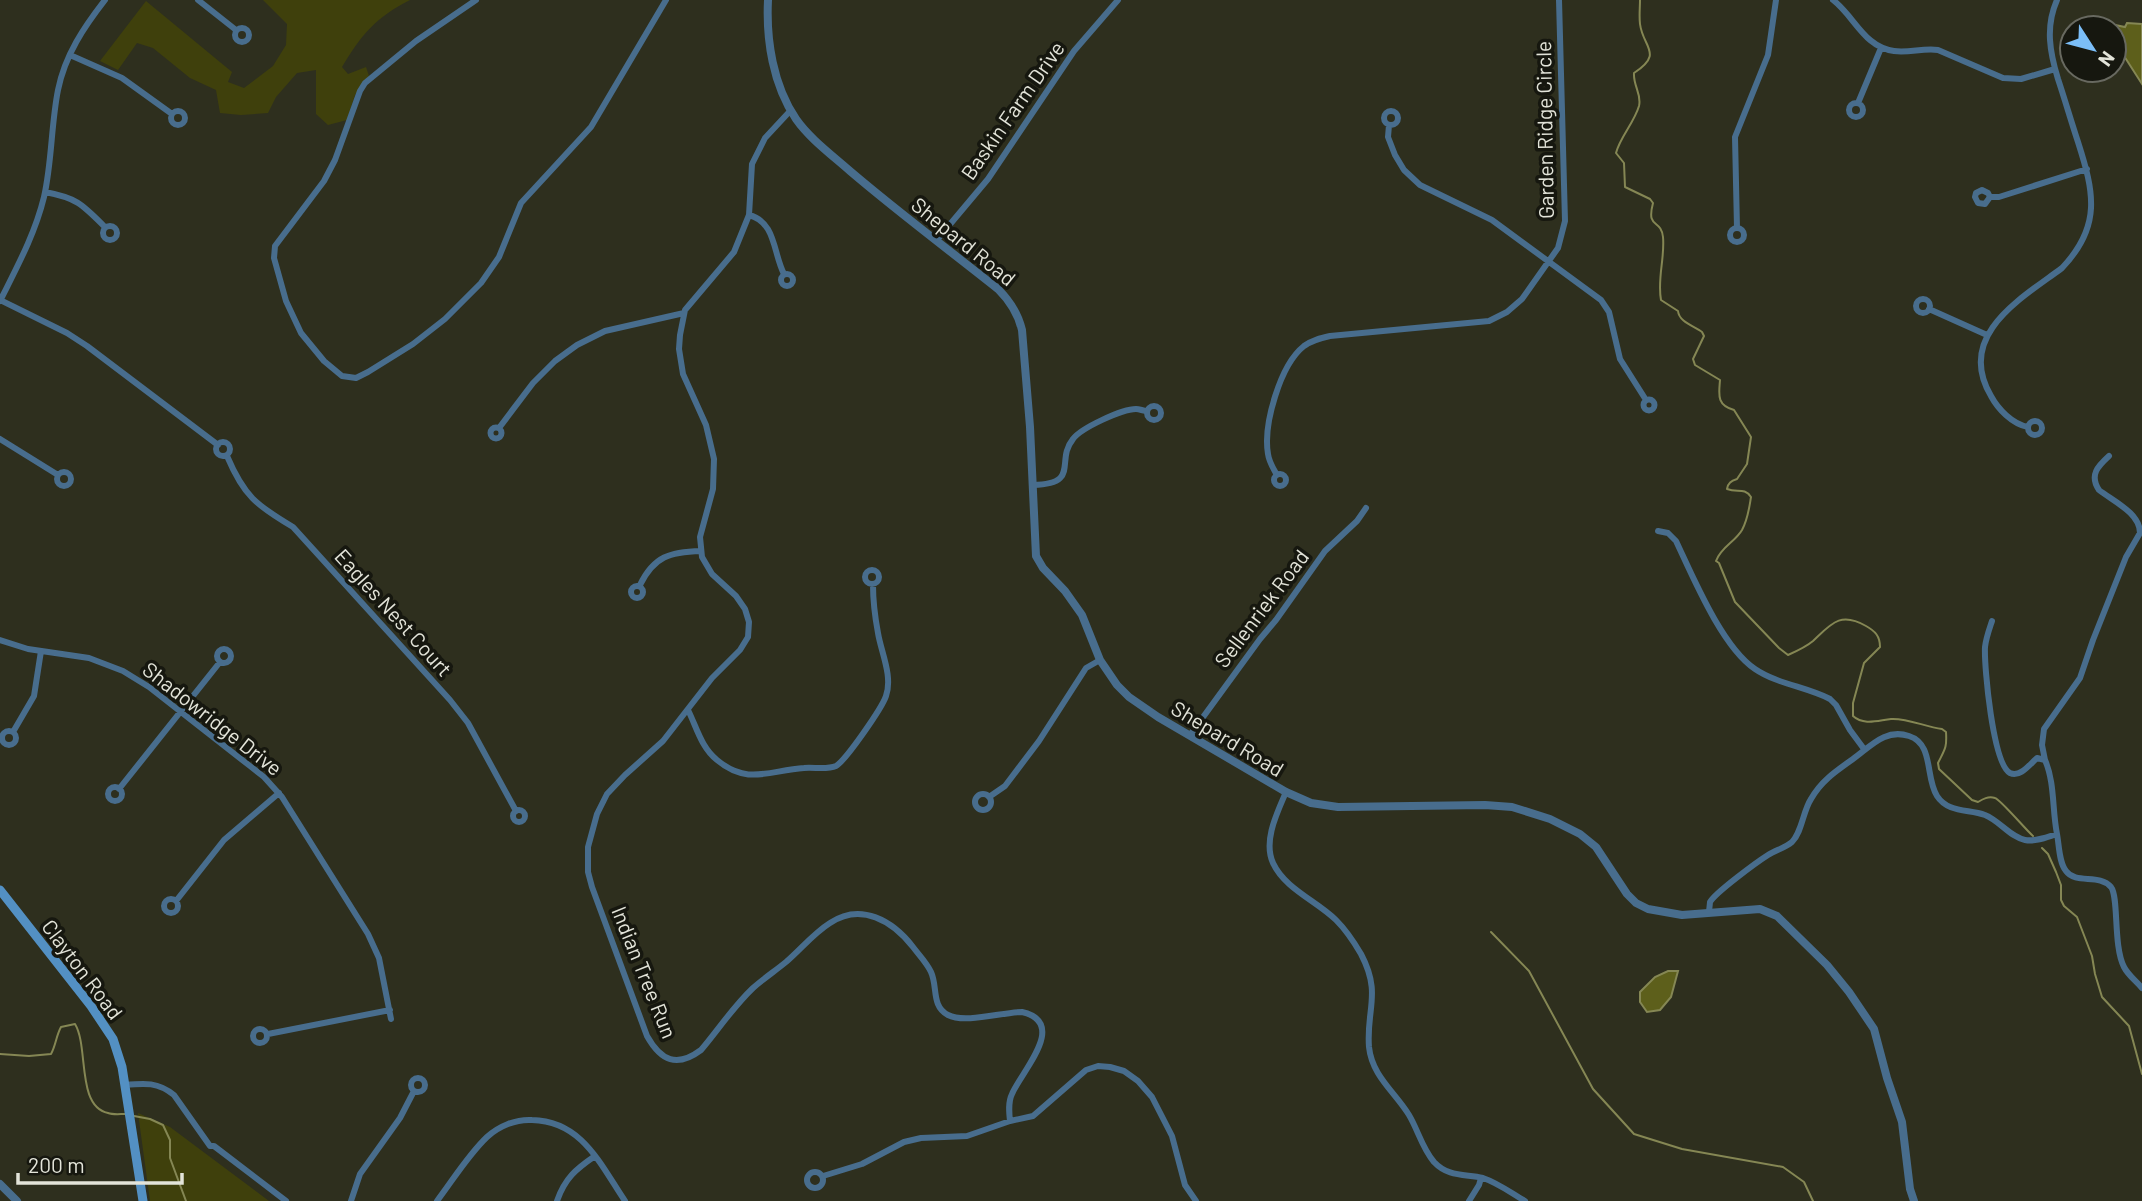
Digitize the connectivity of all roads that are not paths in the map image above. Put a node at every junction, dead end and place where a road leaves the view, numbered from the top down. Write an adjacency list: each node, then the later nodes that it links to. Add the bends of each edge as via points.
1 (105, 0): 13 (street)
2 (198, 0): 11 (street)
3 (476, 0): 4 (street, via 365,83 324,181 275,246 274,258 296,324 316,353 347,378 368,372 413,344 473,291 499,257 521,202 591,127)
4 (666, 0)
5 (768, 0): 16 (street, Shepard Road, via 772,60)
6 (1118, 0): 27 (street, Baskin Farm Drive, via 1074,51 988,179)
7 (1559, 0): 28 (street, Garden Ridge Circle, via 1565,221)
8 (1776, 0): 26 (street, via 1768,55 1735,137)
9 (1833, 0): 12 (street, via 1864,36)
10 (2057, 0): 14 (street, via 2049,30)
11 (236, 30)
12 (1881, 48): 14 (street, via 1938,50 2003,78 2021,79); 15 (street)
13 (69, 55): 17 (street, via 122,78); 22 (street, via 59,87)
14 (2055, 69): 21 (street)
15 (1858, 103)
16 (791, 110): 18 (street, Shepard Road); 20 (street)
17 (172, 114)
18 (798, 121): 20 (street); 27 (street, Shepard Road, via 833,157)
19 (1389, 125): 28 (street, via 1395,155 1413,180 1492,220)
20 (777, 127): 24 (street, via 765,138 752,164)
21 (2087, 170): 23 (street); 33 (street, via 2091,214 2081,244 2062,268 1998,317)
22 (45, 192): 25 (street, via 78,202); 30 (street, via 31,238)
23 (1990, 197)
24 (749, 215): 29 (street, via 766,224); 32 (street, via 734,252)
25 (105, 227)
26 (1737, 228)
27 (936, 241): 42 (street, Shepard Road, via 998,289 1018,316)
28 (1550, 262): 34 (street, via 1608,308 1620,359); 41 (street, Garden Ridge Circle, via 1515,307 1489,321 1330,337 1304,346 1291,361 1274,397 1268,453)
29 (784, 274)
30 (0, 300): 63 (street, Eagles Nest Court, via 77,340 218,445 228,444 227,456 251,499 293,527 450,700 468,723)
31 (1929, 309): 33 (street)
32 (684, 313): 37 (street, via 605,331 577,345 533,383); 45 (street, via 680,363 706,425 714,459)
33 (1987, 335): 36 (street, via 1982,362 1988,391 2012,420)
34 (1646, 400)
35 (1147, 411): 42 (street, via 1128,411 1076,435 1059,479)
36 (2028, 427)
37 (499, 428)
38 (0, 439): 40 (street)
39 (2109, 456): 58 (street, via 2095,471 2096,486 2135,518 2141,529 2080,678 2044,729)
40 (58, 475)
41 (1277, 475)
42 (1033, 485): 51 (street, Shepard Road, via 1036,556 1082,615)
43 (1366, 508): 56 (street, Sellenriek Road, via 1325,551)
44 (1658, 531): 57 (street, via 1676,541 1711,613 1745,661 1762,673 1830,699)
45 (701, 551): 46 (street, via 664,557); 53 (street, Indian Tree Run, via 712,574 741,603 749,629 740,650)
46 (640, 585)
47 (873, 585): 53 (street, via 887,695 837,765 758,776 738,773 707,751)
48 (1992, 621): 58 (street, via 1986,635 1985,666 1994,737 2004,768 2015,774 2036,758)
49 (0, 640): 50 (street, Shadowridge Drive)
50 (41, 651): 54 (street, Shadowridge Drive, via 89,657 116,667); 55 (street, via 34,696)
51 (1100, 660): 56 (street, Shepard Road, via 1129,697); 62 (street, via 1086,668 1026,759 1005,786)
52 (220, 662): 54 (street)
53 (688, 710): 74 (street, Indian Tree Run, via 663,741 607,794 588,847 592,887 652,1045 672,1059 692,1056 754,987 827,925 837,918 867,915 886,920 909,942 930,969 939,1007 948,1015 970,1018 1022,1012 1039,1021 1040,1044 1011,1094)
54 (180, 711): 59 (street); 61 (street, Shadowridge Drive)
55 (13, 732)
56 (1189, 735): 60 (street, Shepard Road)
57 (1864, 748): 64 (street, via 1882,737 1908,735 1922,745 1933,786 1943,803 1987,816 2025,840); 67 (street, via 1815,791 1793,841 1734,880 1710,902)
58 (2045, 760): 64 (street, via 2053,786)
59 (119, 789)
60 (1286, 792): 67 (street, Shepard Road, via 1311,803 1338,807 1485,805 1527,811 1580,834 1596,847 1627,894 1648,909 1673,914); 77 (street, via 1271,834 1273,863 1286,880 1335,919 1361,954 1373,985 1369,1047 1377,1073 1408,1113 1436,1165 1456,1175)
61 (279, 793): 66 (street, via 224,840); 69 (street, Shadowridge Drive, via 368,934 379,958)
62 (989, 797)
63 (516, 811)
64 (2056, 834): 68 (street, via 2066,873 2105,881 2112,887 2123,965)
65 (0, 890): 72 (main road, Clayton Road, via 107,1028)
66 (176, 901)
67 (1709, 912): 89 (street, Shepard Road, via 1760,909 1777,916 1827,965 1858,1005 1874,1029 1902,1122)
68 (2142, 988)
69 (390, 1010): 70 (street, Shadowridge Drive); 71 (street)
70 (391, 1019)
71 (268, 1034)
72 (125, 1084): 80 (main road, Clayton Road); 81 (street, via 151,1083 167,1089 204,1137)
73 (414, 1091): 82 (street, via 360,1174)
74 (1010, 1121): 76 (street, via 967,1136 904,1142 862,1164); 86 (street, via 1033,1116 1086,1070 1098,1066 1119,1069 1152,1097 1172,1136 1185,1185)
75 (595, 1156): 83 (street, via 576,1134 552,1122 514,1122 486,1138); 84 (street, via 576,1169); 85 (street)
76 (823, 1176)
77 (1481, 1178): 87 (street); 88 (street)
78 (0, 1184): 79 (street)
79 (12, 1199)
80 (144, 1201)
81 (286, 1201)
82 (351, 1201)
83 (437, 1201)
84 (557, 1201)
85 (625, 1201)
86 (1196, 1201)
87 (1469, 1201)
88 (1525, 1201)
89 (1914, 1201)

